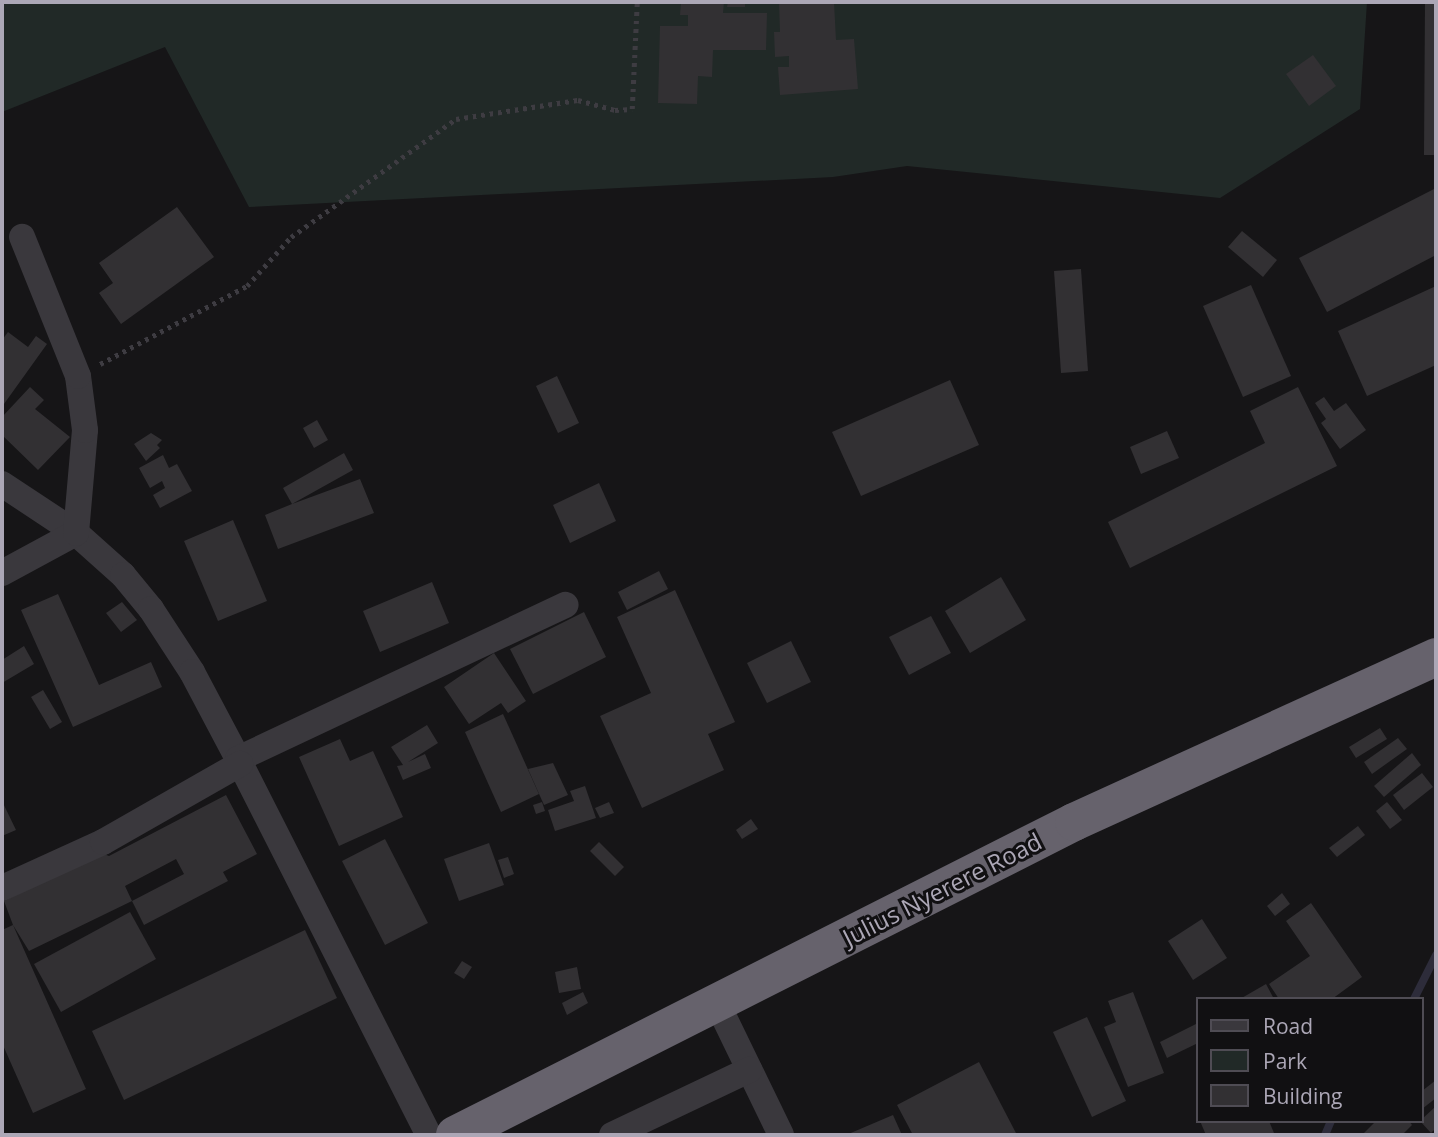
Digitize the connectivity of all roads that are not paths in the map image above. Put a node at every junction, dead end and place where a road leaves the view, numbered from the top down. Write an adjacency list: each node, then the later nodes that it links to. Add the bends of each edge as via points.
1 (23, 237): 3 (street, via 78,376 85,430)
2 (2, 484): 3 (street)
3 (76, 533): 4 (street); 7 (street, via 151,609 192,672)
4 (2, 573)
5 (566, 605): 7 (street)
6 (1436, 657): 9 (highway, Julius Nyerere Road, via 1086,816)
7 (239, 761): 8 (street, via 103,842); 11 (street)
8 (2, 888)
9 (718, 1005): 10 (street); 12 (highway, Julius Nyerere Road)
10 (749, 1070): 13 (street); 14 (street)
11 (429, 1135)
12 (455, 1135)
13 (612, 1135)
14 (780, 1135)

